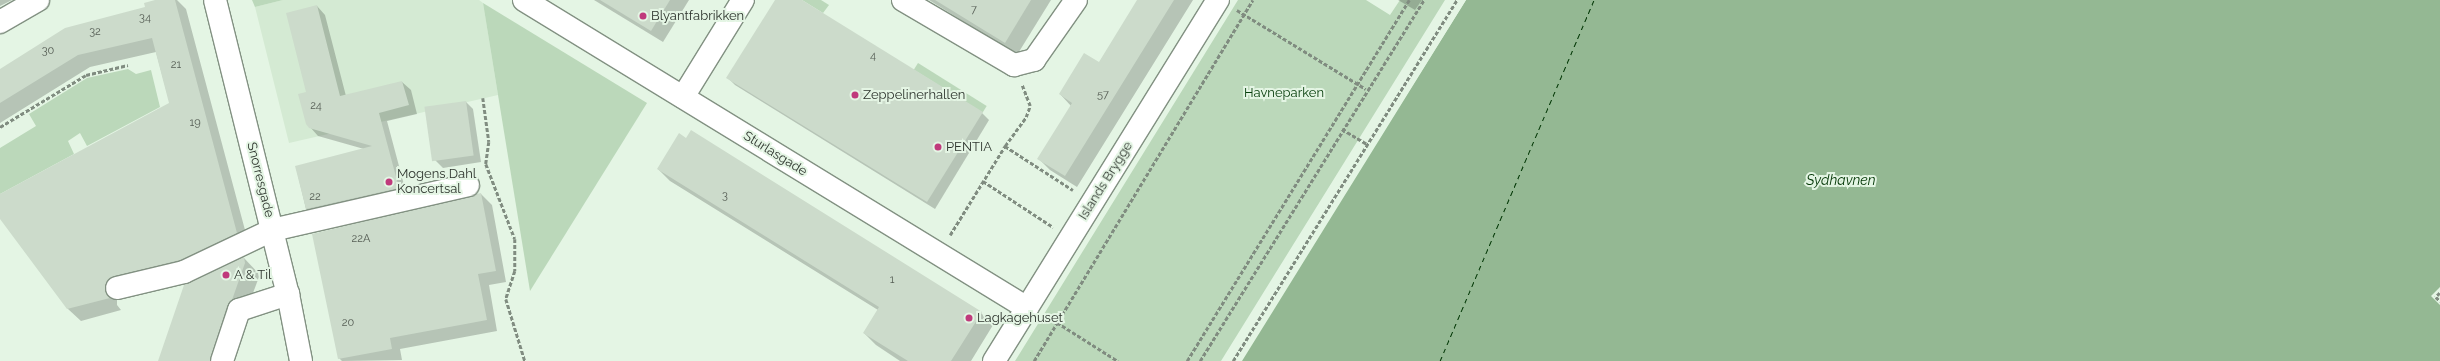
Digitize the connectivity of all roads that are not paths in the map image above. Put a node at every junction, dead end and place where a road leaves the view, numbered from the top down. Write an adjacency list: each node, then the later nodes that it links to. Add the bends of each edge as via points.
1 (38, 0): 8 (street)
2 (215, 0): 11 (street, Snorresgade)
3 (524, 0): 9 (street, Sturlasgade)
4 (743, 0): 9 (street)
5 (903, 0): 6 (street, via 1014,65 1034,60)
6 (1076, 0)
7 (1226, 4): 14 (street, Islands Brygge, via 1091,204 1070,238)
8 (0, 22)
9 (683, 97): 14 (street, Sturlasgade, via 938,254)
10 (468, 185): 11 (street)
11 (272, 230): 12 (street, via 184,272); 13 (street, Snorresgade)
12 (117, 288)
13 (288, 294): 15 (street, via 239,310); 16 (street, Snorresgade)
14 (1036, 311): 17 (street, Islands Brygge)
15 (222, 361)
16 (301, 361)
17 (994, 361)

